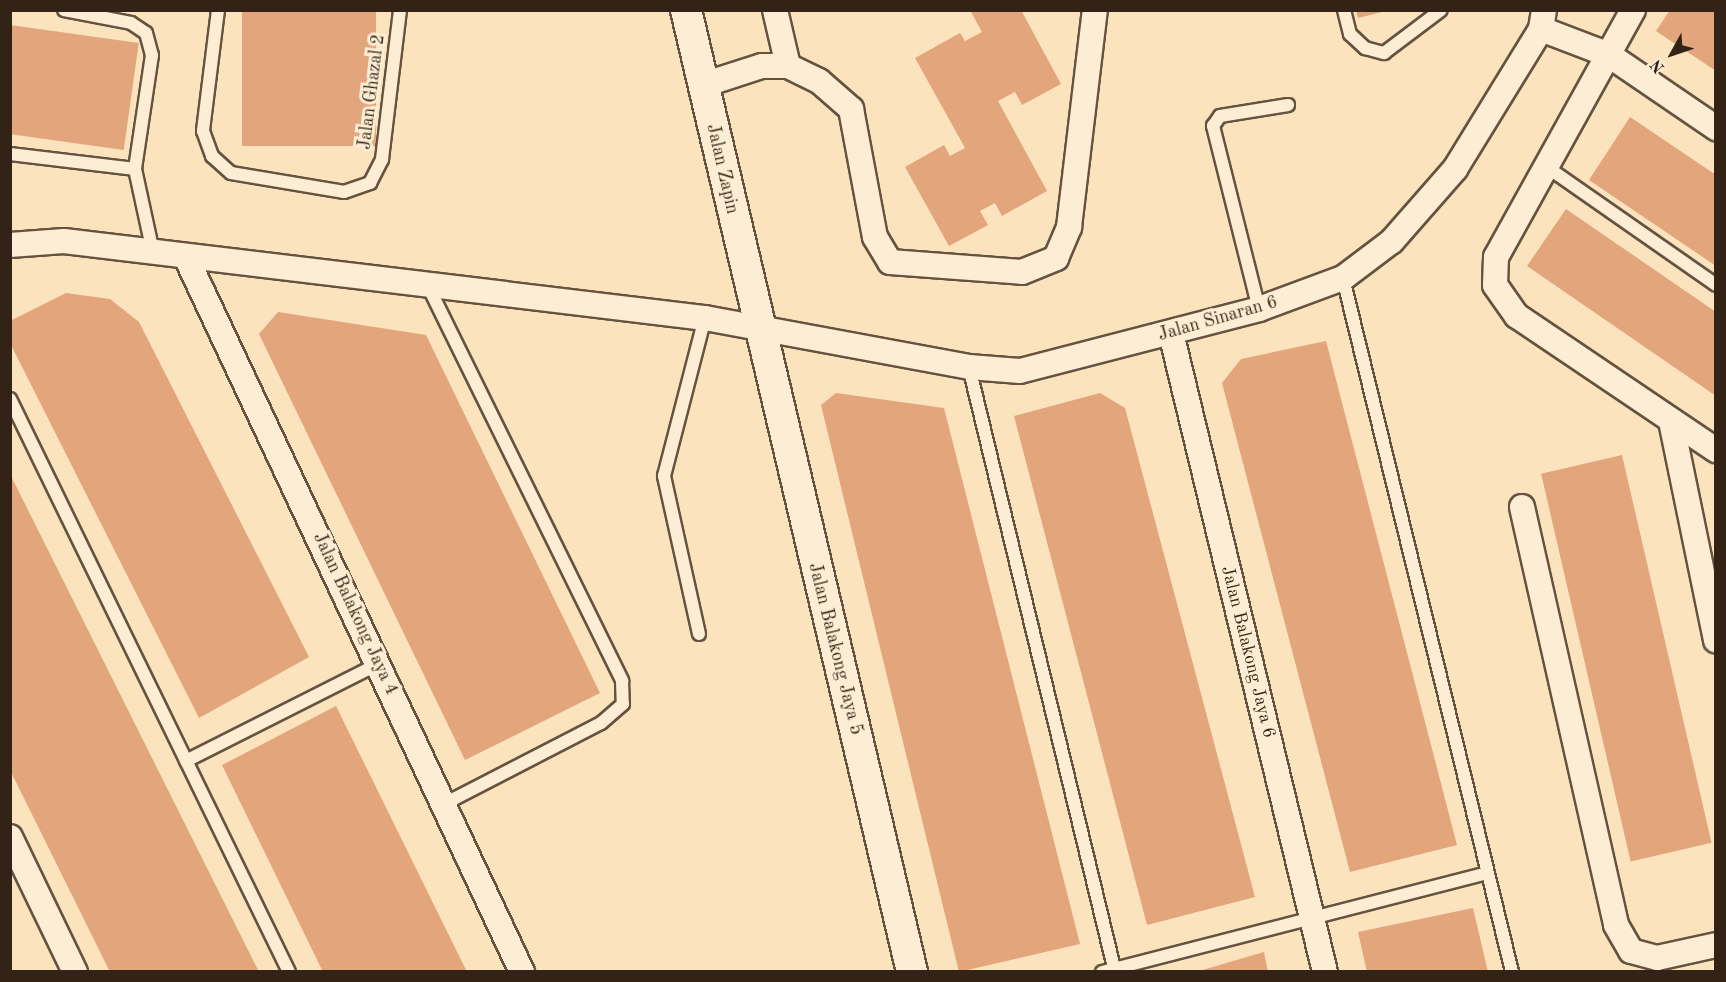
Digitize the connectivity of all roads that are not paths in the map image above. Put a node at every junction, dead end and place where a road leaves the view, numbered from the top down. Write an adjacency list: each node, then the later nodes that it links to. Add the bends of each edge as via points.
1 (64, 10): 18 (lane, via 131,23 146,33 152,55)
2 (218, 10): 3 (lane, Jalan Ghazal 2, via 203,130 212,156 231,173 344,192 370,183 382,159)
3 (400, 10)
4 (686, 10): 13 (street, Jalan Zapin)
5 (775, 10): 12 (street)
6 (1095, 10): 12 (street, via 1070,226 1056,258 1022,272 890,262 875,237 851,109 819,81)
7 (1344, 10): 8 (lane, via 1350,34 1365,48 1384,53)
8 (1441, 10)
9 (1633, 10): 11 (street)
10 (1543, 20): 11 (street); 22 (street, Jalan Sinaran 6, via 1455,169 1392,241)
11 (1609, 55): 15 (street); 17 (street)
12 (788, 66): 13 (street, via 762,66)
13 (703, 85): 27 (street, Jalan Zapin)
14 (1288, 105): 25 (lane, via 1220,116 1213,126)
15 (1716, 128)
16 (10, 154): 18 (lane)
17 (1546, 167): 23 (lane); 31 (street, via 1496,257 1495,285 1517,316)
18 (135, 170): 20 (lane)
19 (10, 245): 20 (street, Jalan Sinaran 6, via 64,241)
20 (153, 252): 21 (street, Jalan Sinaran 6)
21 (186, 257): 24 (street, Jalan Sinaran 6); 36 (street, Jalan Balakong Jaya 4)
22 (1343, 278): 25 (street, Jalan Sinaran 6); 40 (lane)
23 (1716, 285)
24 (429, 288): 26 (street, Jalan Sinaran 6); 38 (lane, via 622,681 623,704 601,723)
25 (1259, 309): 28 (street, Jalan Sinaran 6)
26 (705, 318): 27 (street, Jalan Sinaran 6); 34 (lane, via 664,476)
27 (757, 327): 29 (street, Jalan Sinaran 6); 47 (street, Jalan Balakong Jaya 5)
28 (1171, 333): 29 (street, Jalan Sinaran 6, via 1020,371); 41 (street, Jalan Balakong Jaya 6)
29 (969, 367): 43 (lane)
30 (10, 399): 37 (lane)
31 (1671, 421): 32 (street); 35 (street)
32 (1716, 450)
33 (1522, 507): 42 (street, via 1616,926 1630,951 1657,958)
34 (699, 634)
35 (1716, 640)
36 (378, 664): 37 (lane); 38 (street, Jalan Balakong Jaya 4)
37 (186, 761): 45 (lane)
38 (444, 804): 46 (street, Jalan Balakong Jaya 4)
39 (10, 837): 44 (street)
40 (1488, 873): 41 (lane); 49 (lane)
41 (1312, 918): 43 (lane); 48 (street, Jalan Balakong Jaya 6)
42 (1716, 945)
43 (1110, 970)
44 (75, 972)
45 (289, 972)
46 (522, 972)
47 (912, 972)
48 (1325, 972)
49 (1512, 972)

